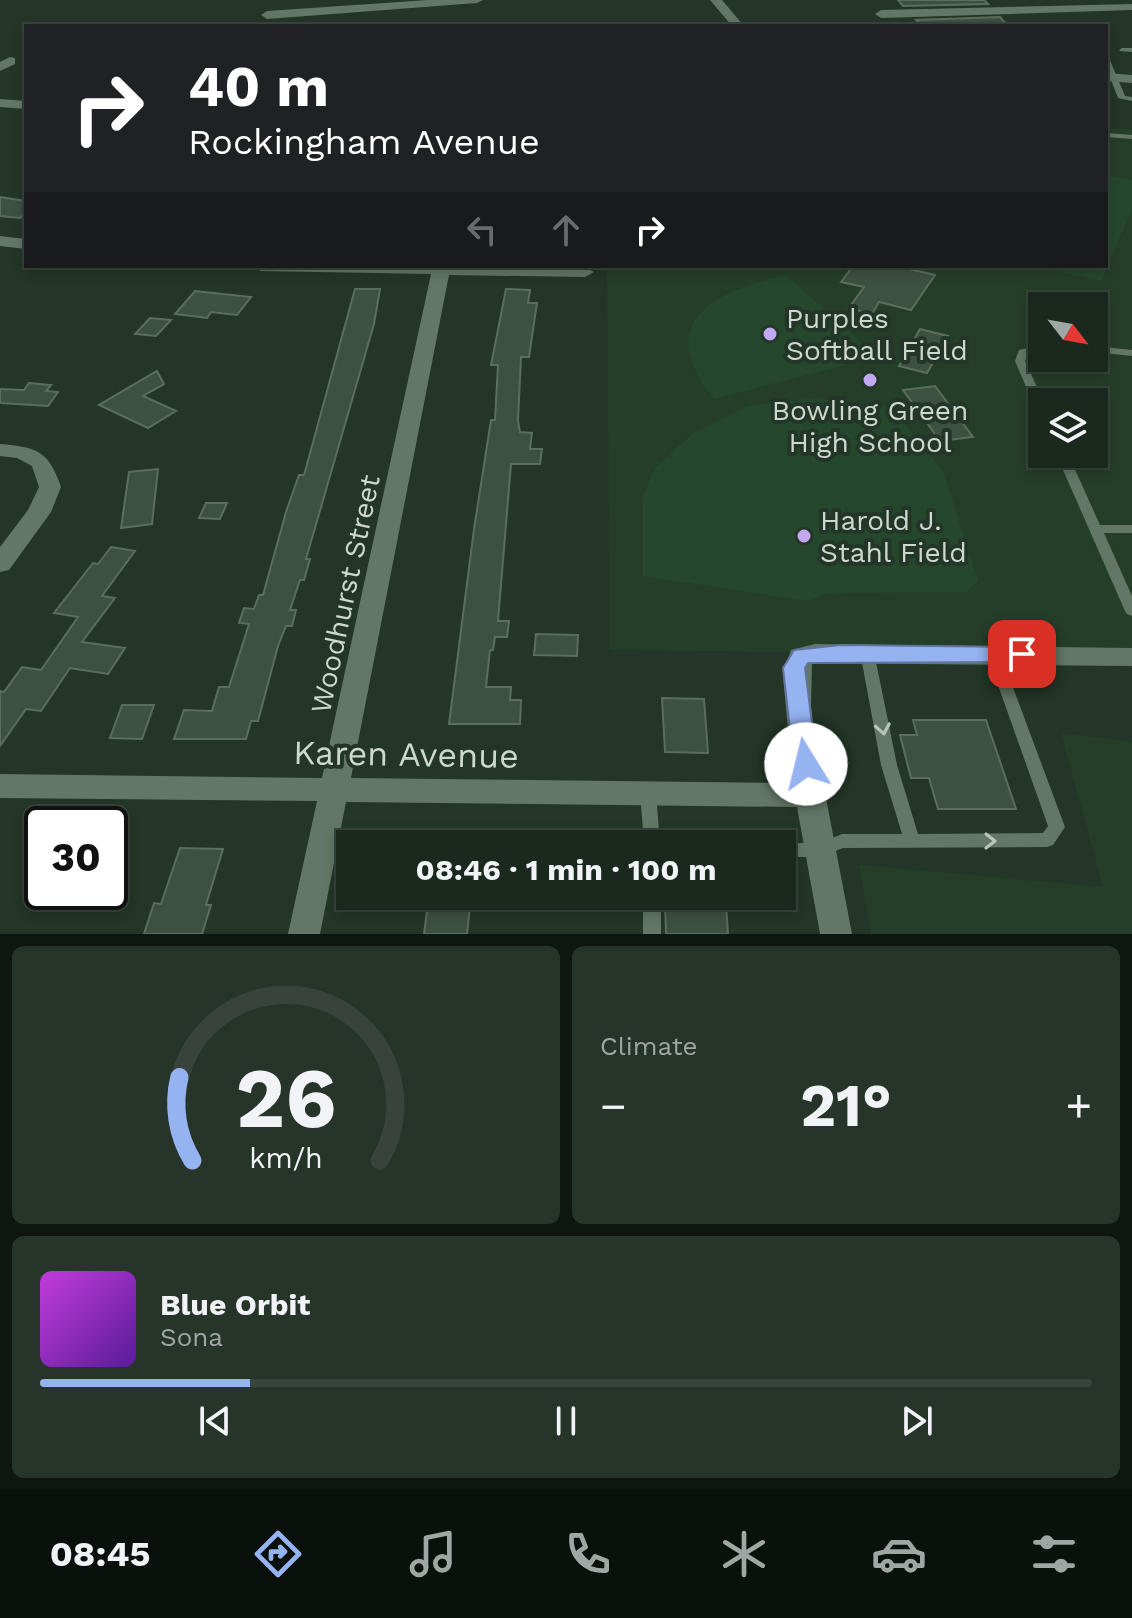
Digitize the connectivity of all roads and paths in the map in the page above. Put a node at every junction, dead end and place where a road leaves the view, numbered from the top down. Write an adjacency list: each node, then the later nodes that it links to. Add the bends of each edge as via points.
1 (268, 0): 5 (street)
2 (477, 0): 5 (street)
3 (716, 0): 6 (street)
4 (1132, 7): 7 (street, via 878,10)
5 (268, 21)
6 (736, 24)
7 (892, 24)
8 (1122, 50): 9 (lane)
9 (1132, 50)
10 (1108, 60): 11 (lane)
11 (1123, 79): 12 (lane, via 1122,98)
12 (1132, 99)
13 (0, 103): 14 (street)
14 (24, 105)
15 (1108, 135): 16 (lane)
16 (1132, 137)
17 (0, 241): 18 (street)
18 (24, 244)
19 (441, 268): 20 (street); 35 (street, Woodhurst Street)
20 (585, 272)
21 (1108, 350): 23 (lane)
22 (1028, 351): 24 (lane, via 1020,361)
23 (1132, 353)
24 (1032, 388)
25 (0, 450): 29 (street, via 22,452 42,463 50,487 39,512)
26 (1068, 468): 27 (lane)
27 (1095, 529): 28 (lane); 30 (lane)
28 (1132, 529)
29 (0, 564)
30 (1132, 611)
31 (867, 652): 32 (street); 37 (street, via 815,653 800,657 794,668); 39 (lane, one-way to 39, via 889,765)
32 (994, 654): 33 (street); 39 (lane, one-way to 32, via 1047,840 1057,827)
33 (1132, 657)
34 (0, 786): 35 (street, Karen Avenue)
35 (335, 790): 36 (street, Karen Avenue); 43 (street, Woodhurst Street)
36 (648, 792): 37 (street, Karen Avenue); 38 (lane)
37 (811, 795): 41 (street)
38 (651, 830)
39 (912, 841): 41 (lane, via 842,841)
40 (796, 850): 41 (lane)
41 (821, 850): 45 (street)
42 (652, 910): 44 (lane)
43 (304, 934)
44 (652, 934)
45 (836, 934)

